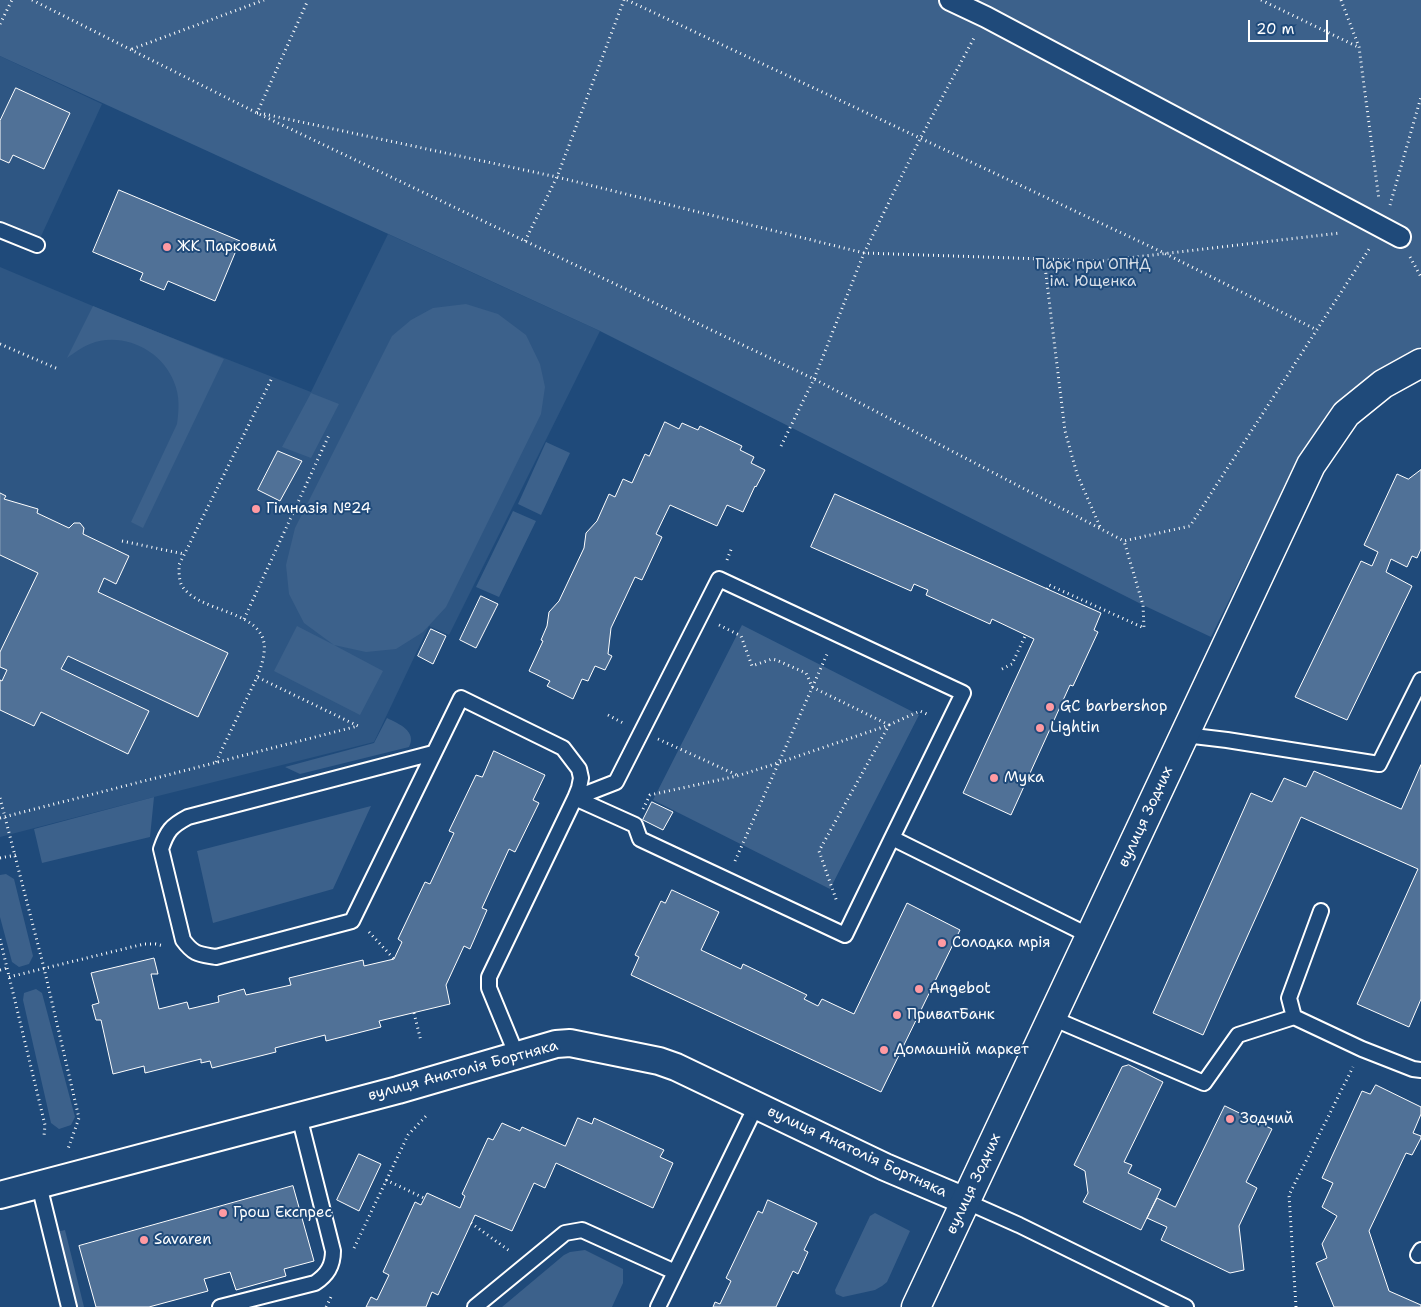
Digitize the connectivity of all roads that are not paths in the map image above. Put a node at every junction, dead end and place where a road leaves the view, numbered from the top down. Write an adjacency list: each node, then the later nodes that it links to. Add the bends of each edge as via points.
1 (950, 0): 3 (street, via 986,16)
2 (0, 230): 4 (lane)
3 (1391, 233)
4 (37, 246)
5 (1421, 363): 7 (main road, вулиця Зодчих, via 1383,384 1346,414 1311,465)
6 (1421, 680): 7 (lane, via 1379,764)
7 (1185, 735): 12 (main road, вулиця Зодчих)
8 (433, 753): 8 (lane, via 188,817 173,825 161,849 183,940 191,950 216,957 352,921); 9 (lane, via 461,698 563,748 579,770 579,788)
9 (575, 798): 10 (lane, via 635,825 640,839 845,935); 10 (lane, via 616,782 719,579 963,693); 15 (lane, via 489,977 489,988)
10 (892, 838): 12 (lane)
11 (1321, 912): 13 (lane, via 1289,998)
12 (1090, 936): 14 (main road, вулиця Зодчих)
13 (1294, 1017): 14 (lane, via 1238,1035 1204,1082); 16 (lane, via 1362,1049)
14 (1052, 1018): 21 (main road, вулиця Зодчих)
15 (517, 1056): 17 (street, вулиця Анатолія Бортняка, via 570,1042 660,1061); 18 (street, вулиця Анатолія Бортняка)
16 (1421, 1070)
17 (756, 1106): 21 (street, вулиця Анатолія Бортняка); 22 (lane)
18 (298, 1116): 19 (street, вулиця Анатолія Бортняка); 24 (lane, via 333,1251 331,1265 315,1283)
19 (49, 1182): 20 (street, вулиця Анатолія Бортняка); 23 (lane)
20 (0, 1196)
21 (965, 1201): 27 (main road, вулиця Зодчих); 28 (lane)
22 (675, 1272): 25 (lane, via 582,1230 565,1233); 26 (lane)
23 (69, 1307)
24 (220, 1307)
25 (475, 1307)
26 (658, 1307)
27 (916, 1307)
28 (1186, 1307)

